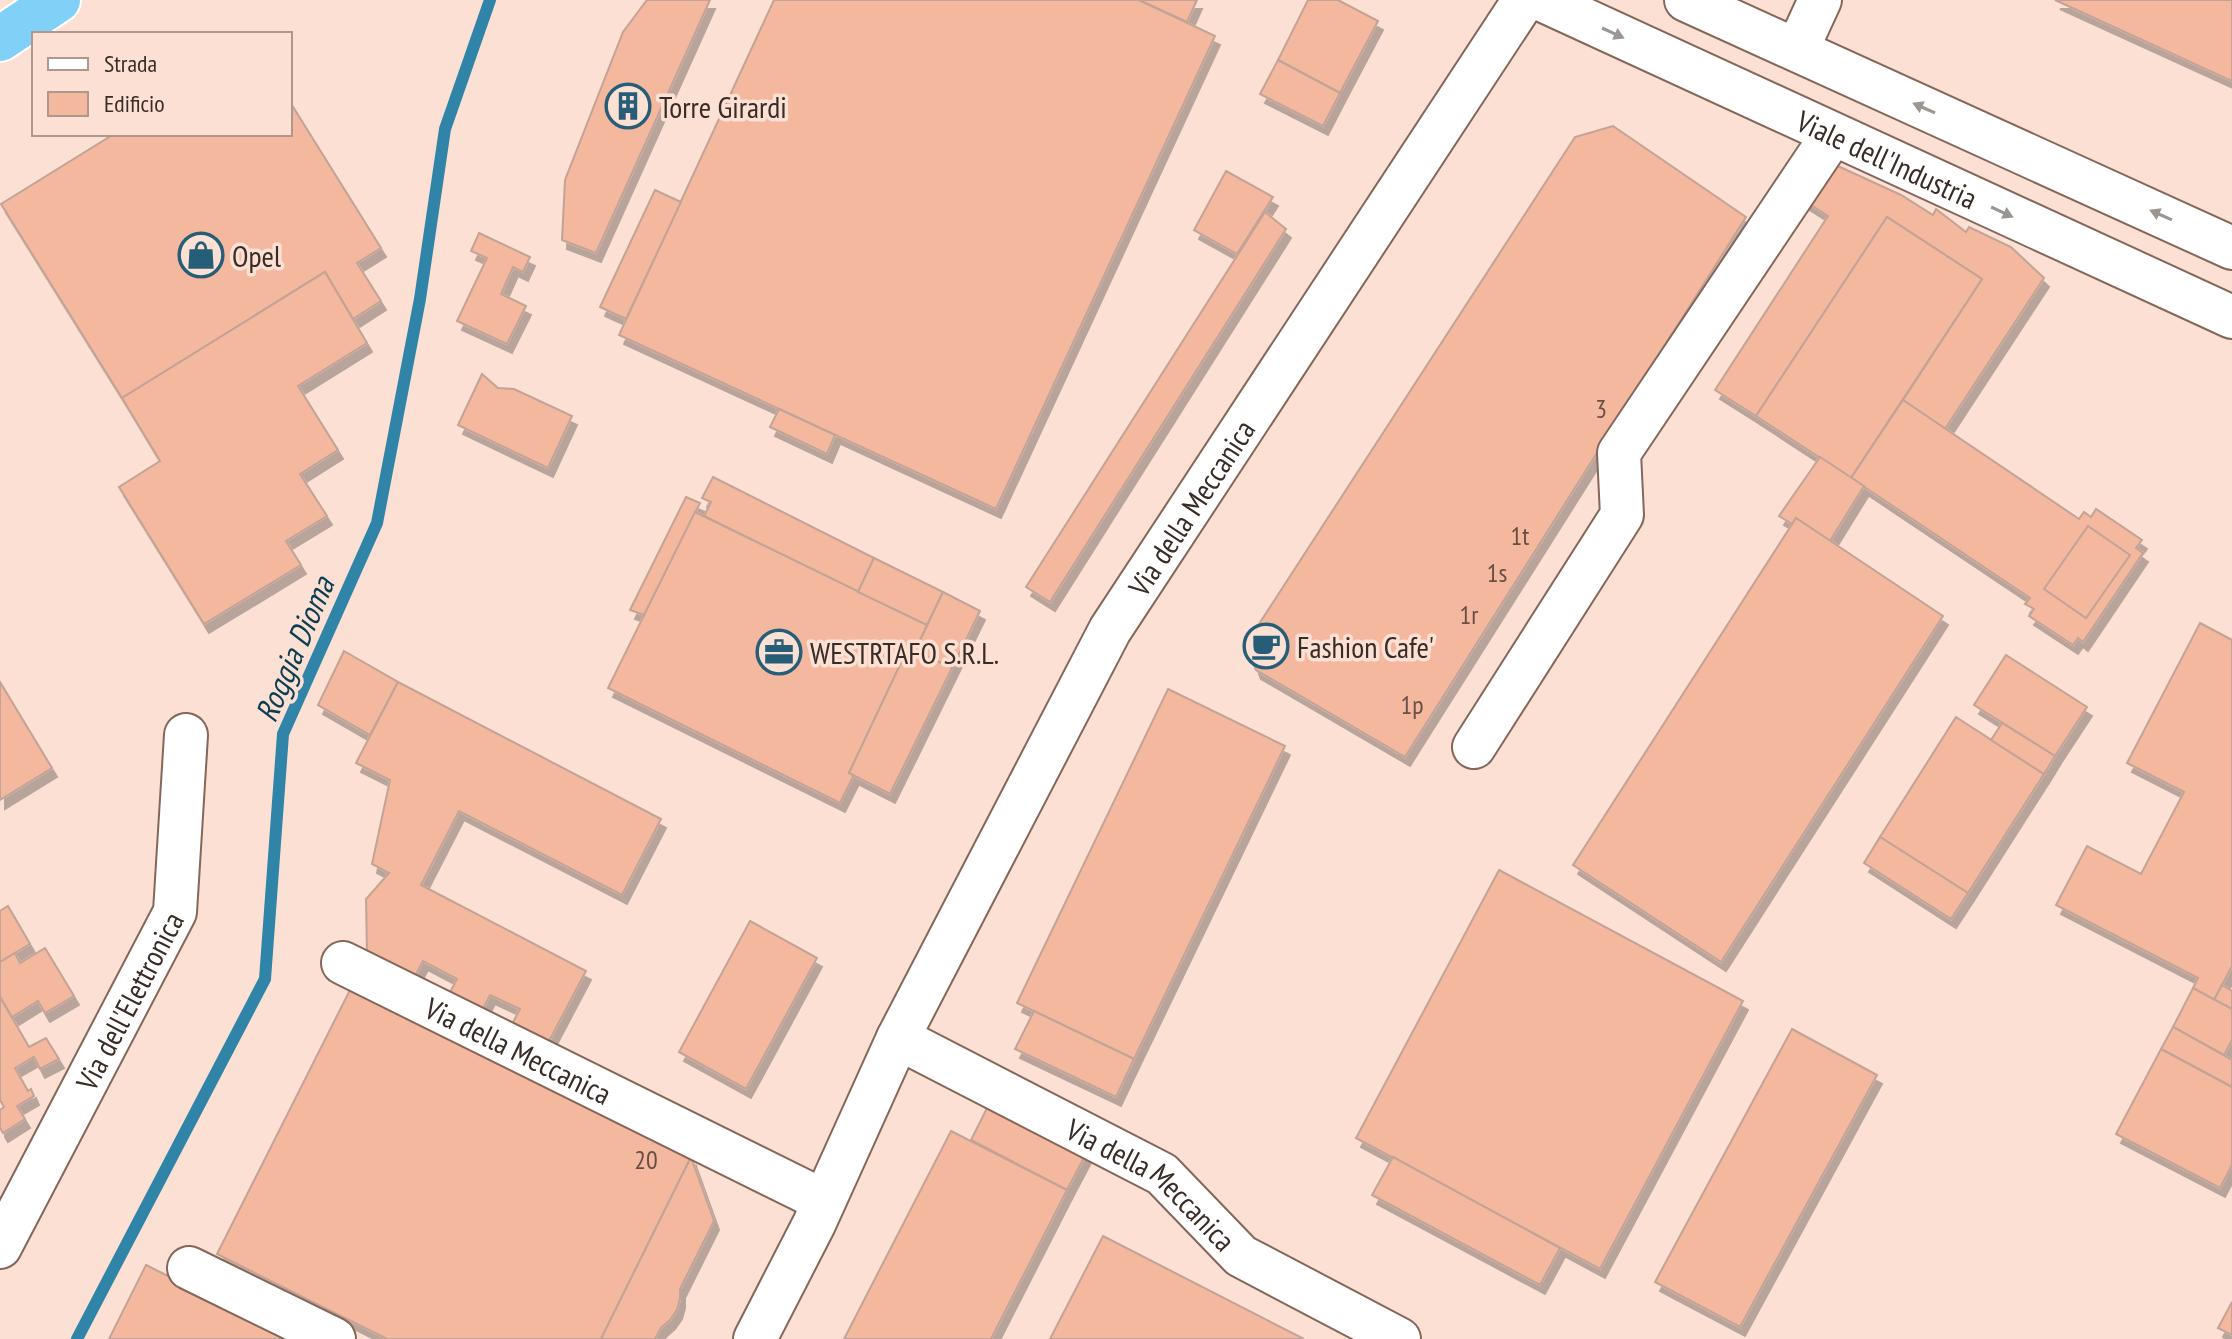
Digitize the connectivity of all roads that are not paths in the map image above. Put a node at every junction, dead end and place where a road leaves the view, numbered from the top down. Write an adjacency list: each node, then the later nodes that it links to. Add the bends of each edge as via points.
1 (58, 0): 6 (highway)
2 (1524, 0): 14 (street, Via della Meccanica, via 1110,630)
3 (1542, 0): 8 (street, Viale dell'Industria, one-way to 8)
4 (1686, 0): 7 (street, Viale dell'Industria)
5 (1820, 0): 7 (street)
6 (0, 39)
7 (1797, 50): 9 (street, Viale dell'Industria, one-way to 7)
8 (1833, 134): 10 (street, Viale dell'Industria, one-way to 10); 12 (street, via 1619,453 1622,515)
9 (2232, 248)
10 (2232, 317)
11 (186, 735): 16 (street, Via dell'Elettronica, via 175,912)
12 (1474, 747)
13 (343, 963): 15 (street, Via della Meccanica)
14 (898, 1038): 15 (street, Via della Meccanica); 20 (street, Via della Meccanica, via 1162,1174 1241,1256)
15 (824, 1201): 19 (street, Via della Meccanica)
16 (0, 1247)
17 (189, 1268): 18 (street)
18 (334, 1339)
19 (755, 1339)
20 (1399, 1339)

